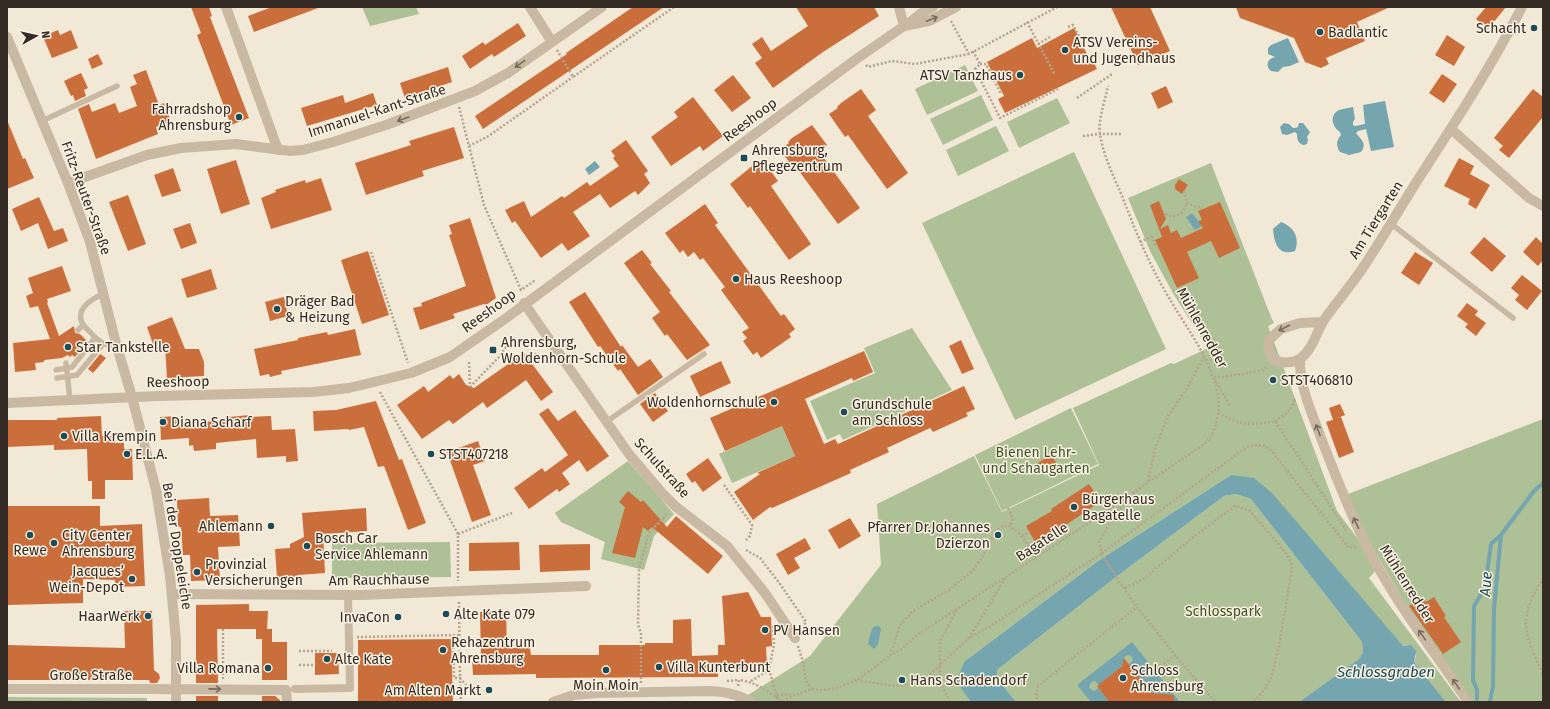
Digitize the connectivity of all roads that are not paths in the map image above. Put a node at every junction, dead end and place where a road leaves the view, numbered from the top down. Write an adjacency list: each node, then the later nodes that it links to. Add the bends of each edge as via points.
1 (226, 7): 14 (street)
2 (530, 7): 10 (street)
3 (602, 7): 10 (street, Immanuel-Kant-Straße)
4 (899, 7): 8 (street)
5 (933, 7): 8 (street, Reeshoop)
6 (956, 7): 8 (street, Reeshoop, one-way to 6, via 929,21)
7 (1522, 7): 13 (street, Am Tiergarten)
8 (906, 25): 19 (street, Reeshoop)
9 (7, 37): 12 (street, Fritz-Reuter-Straße)
10 (552, 42): 14 (street, Immanuel-Kant-Straße, one-way to 14, via 508,73 456,99 334,142 303,150)
11 (117, 86): 12 (lane)
12 (42, 121): 15 (street, Fritz-Reuter-Straße)
13 (1451, 129): 16 (street, via 1529,198); 17 (street, Am Tiergarten)
14 (278, 150): 15 (street, Immanuel-Kant-Straße, via 236,144 181,148 147,155)
15 (68, 184): 18 (street, Fritz-Reuter-Straße, via 90,242)
16 (1543, 206)
17 (1390, 223): 20 (lane); 21 (street, Am Tiergarten, via 1366,264)
18 (103, 294): 22 (lane, via 92,299 84,307 81,313); 26 (street, Fritz-Reuter-Straße)
19 (524, 303): 33 (street, Reeshoop, via 450,357 375,382 313,392); 36 (street, Schulstraße)
20 (1513, 318)
21 (1322, 322): 28 (street, Am Tiergarten, via 1312,344); 28 (street, one-way to 28, via 1290,325 1281,328 1270,339 1268,347 1273,360 1290,362)
22 (83, 325): 23 (lane); 24 (lane)
23 (78, 330)
24 (95, 338): 25 (lane); 29 (lane, via 72,367)
25 (103, 344): 26 (lane); 31 (lane, via 77,375)
26 (117, 347): 33 (street, Fritz-Reuter-Straße)
27 (704, 354): 36 (lane)
28 (1300, 359): 48 (street, Mühlenredder, one-way to 28, via 1416,627 1371,554 1350,511 1307,400)
29 (67, 365): 30 (lane); 31 (lane)
30 (56, 370)
31 (68, 376): 32 (lane); 34 (lane)
32 (57, 378)
33 (132, 397): 34 (street, Reeshoop); 38 (street, Bei der Doppeleiche, via 156,490)
34 (70, 400): 35 (street, Reeshoop)
35 (7, 402)
36 (606, 422): 40 (street, Schulstraße, via 662,493 727,546 765,593)
37 (586, 586): 39 (street, Am Rauchhause)
38 (173, 594): 39 (street, Am Rauchhause); 42 (street, Bei der Doppeleiche)
39 (348, 595): 43 (street, via 350,688)
40 (795, 638)
41 (7, 689): 42 (street, Große Straße)
42 (176, 689): 44 (street, Bei der Doppeleiche); 45 (street, Große Straße, one-way to 45, via 286,690)
43 (295, 690)
44 (176, 702)
45 (287, 702)
46 (552, 702): 47 (street, via 574,695 598,693 710,691 737,694)
47 (751, 702)
48 (1468, 702)

